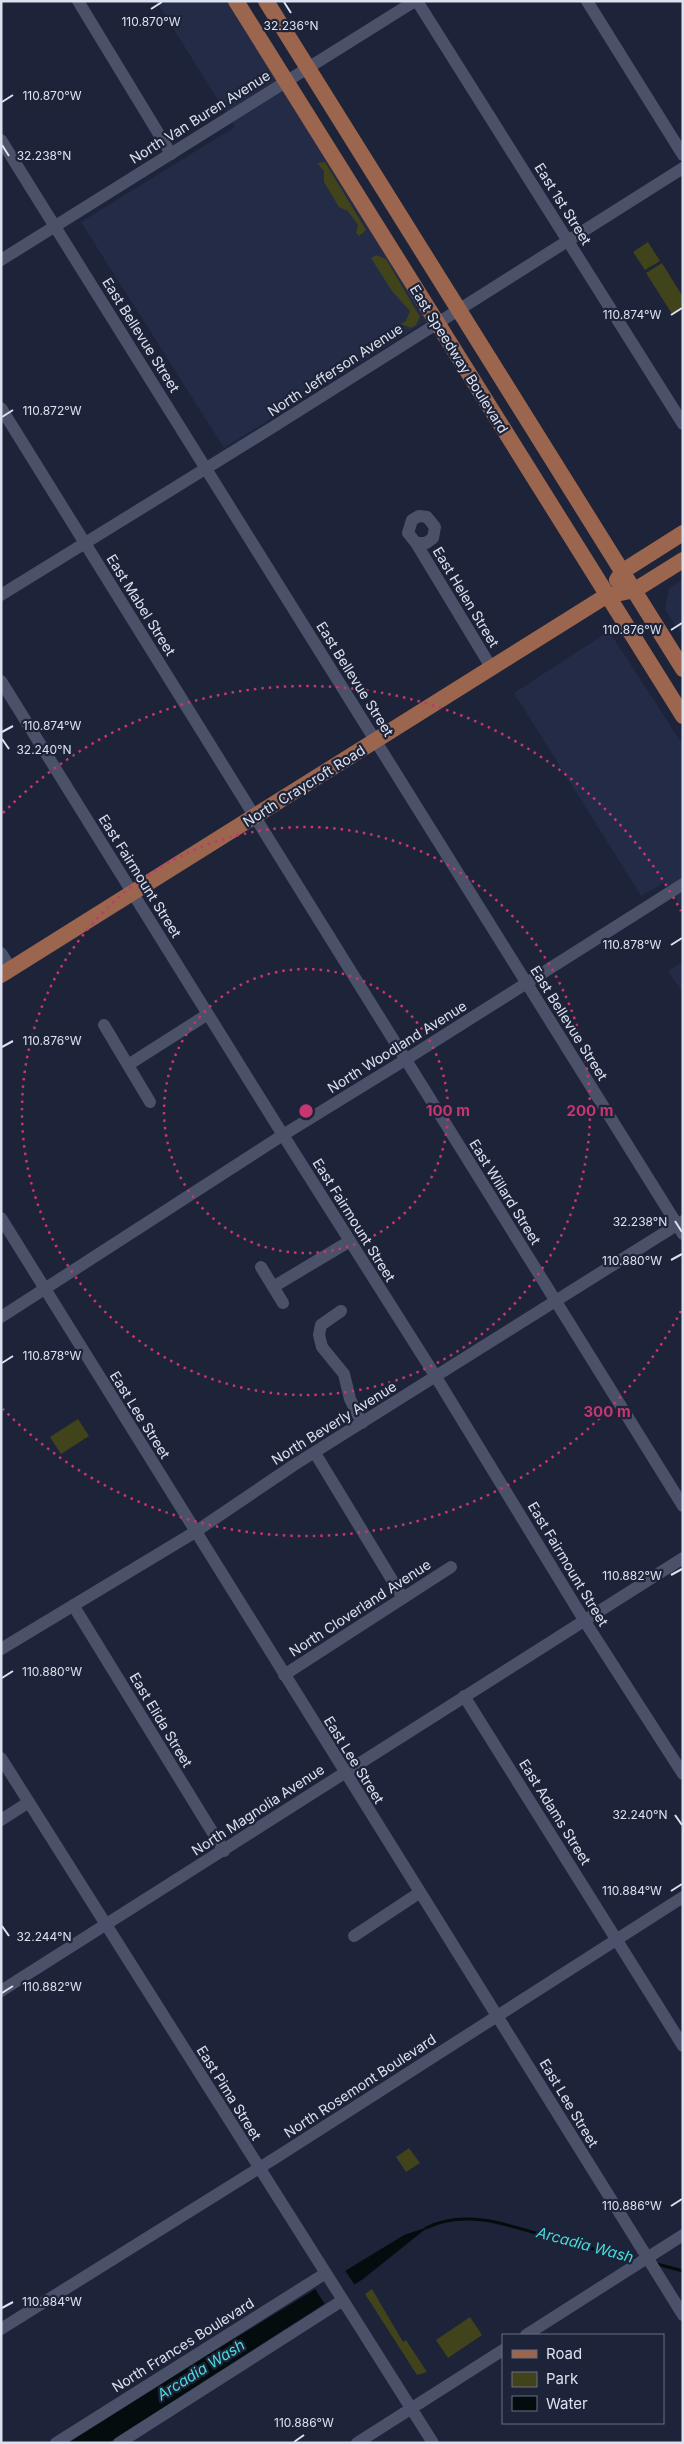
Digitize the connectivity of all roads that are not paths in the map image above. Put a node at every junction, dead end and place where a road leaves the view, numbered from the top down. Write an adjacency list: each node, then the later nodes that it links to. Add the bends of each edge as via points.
1 (78, 1): 9 (street)
2 (236, 1): 7 (main road, East Speedway Boulevard)
3 (266, 1): 6 (main road, East Speedway Boulevard)
4 (416, 1): 6 (street, North Van Buren Avenue); 13 (street, East 1st Street)
5 (587, 1): 10 (street)
6 (307, 69): 7 (street, North Van Buren Avenue); 15 (main road, East Speedway Boulevard)
7 (286, 80): 9 (street, North Van Buren Avenue); 16 (main road, East Speedway Boulevard)
8 (1, 140): 12 (street, East Bellevue Street)
9 (171, 154): 12 (street, North Van Buren Avenue)
10 (683, 156)
11 (683, 168): 13 (street, North Jefferson Avenue)
12 (55, 227): 14 (street, North Van Buren Avenue); 19 (street, East Bellevue Street)
13 (568, 241): 15 (street, North Jefferson Avenue); 18 (street, East 1st Street)
14 (1, 260)
15 (460, 308): 16 (street, North Jefferson Avenue); 24 (main road, East Speedway Boulevard)
16 (437, 323): 19 (street, North Jefferson Avenue); 27 (main road, East Speedway Boulevard)
17 (1, 408): 22 (street, East Mabel Street)
18 (683, 424)
19 (205, 468): 22 (street, North Jefferson Avenue); 32 (street, East Bellevue Street)
20 (683, 533): 24 (main road, North Craycroft Road)
21 (416, 543): 28 (street, East Helen Street)
22 (86, 544): 26 (street, North Jefferson Avenue); 33 (street, East Mabel Street)
23 (683, 560): 25 (main road, North Craycroft Road)
24 (623, 571): 25 (main road, East Speedway Boulevard); 27 (main road, North Craycroft Road)
25 (635, 590): 27 (main road, North Craycroft Road); 29 (main road, East Speedway Boulevard)
26 (1, 595)
27 (606, 596): 28 (main road, North Craycroft Road); 31 (main road, East Speedway Boulevard)
28 (491, 667): 32 (main road, North Craycroft Road)
29 (683, 669)
30 (1, 681): 35 (street, East Fairmount Street)
31 (683, 716)
32 (375, 740): 33 (main road, North Craycroft Road); 38 (street, East Bellevue Street)
33 (255, 817): 35 (main road, North Craycroft Road); 41 (street, East Willard Street)
34 (683, 884): 38 (street, North Woodland Avenue)
35 (133, 892): 37 (main road, North Craycroft Road); 39 (street, East Fairmount Street)
36 (1, 953): 37 (street)
37 (6, 972)
38 (526, 983): 41 (street, North Woodland Avenue); 46 (street, East Bellevue Street)
39 (208, 1014): 42 (street); 44 (street, East Fairmount Street)
40 (104, 1025): 42 (street)
41 (405, 1060): 44 (street, North Woodland Avenue); 51 (street, East Willard Street)
42 (128, 1065): 43 (street)
43 (150, 1102)
44 (283, 1135): 47 (street, East Fairmount Street); 50 (street, North Woodland Avenue)
45 (1, 1218): 50 (street, East Lee Street)
46 (681, 1226): 51 (street, North Beverly Avenue)
47 (350, 1241): 49 (street); 55 (street, East Fairmount Street)
48 (261, 1267): 49 (street)
49 (273, 1287): 52 (street)
50 (45, 1289): 54 (street, North Woodland Avenue); 59 (street, East Lee Street)
51 (554, 1300): 55 (street, North Beverly Avenue); 58 (street, East Willard Street)
52 (283, 1303)
53 (341, 1312): 56 (street, via 321,1325 318,1335 329,1357 344,1374 350,1399)
54 (1, 1317)
55 (436, 1377): 56 (street, North Beverly Avenue); 64 (street, East Fairmount Street)
56 (362, 1423): 57 (street, North Beverly Avenue)
57 (315, 1453): 59 (street, North Beverly Avenue); 62 (street)
58 (683, 1506)
59 (195, 1532): 63 (street, North Beverly Avenue); 66 (street, East Lee Street)
60 (683, 1558): 64 (street, North Magnolia Avenue)
61 (451, 1567): 62 (street, North Cloverland Avenue)
62 (403, 1598): 66 (street, North Cloverland Avenue)
63 (73, 1604): 65 (street, North Beverly Avenue); 73 (street, East Elida Street)
64 (584, 1620): 67 (street, North Magnolia Avenue); 70 (street, East Fairmount Street)
65 (1, 1650)
66 (284, 1675): 69 (street, East Lee Street)
67 (464, 1696): 69 (street, North Magnolia Avenue); 78 (street, East Adams Street)
68 (1, 1758): 71 (street, East Pima Street)
69 (344, 1773): 73 (street, North Magnolia Avenue); 74 (street, East Lee Street)
70 (683, 1774)
71 (30, 1802): 72 (street); 76 (street, East Pima Street)
72 (1, 1820)
73 (224, 1851): 76 (street, North Magnolia Avenue)
74 (419, 1893): 77 (street); 80 (street, East Lee Street)
75 (683, 1897): 78 (street, North Rosemont Boulevard)
76 (106, 1926): 79 (street, North Magnolia Avenue); 82 (street, East Pima Street)
77 (354, 1936)
78 (617, 1940): 80 (street, North Rosemont Boulevard); 81 (street, East Adams Street)
79 (1, 1991)
80 (498, 2016): 82 (street, North Rosemont Boulevard); 84 (street, East Lee Street)
81 (683, 2046)
82 (259, 2168): 85 (street, East Pima Street); 88 (street, North Rosemont Boulevard)
83 (683, 2235): 84 (street)
84 (648, 2258): 87 (street, East Lee Street); 89 (street)
85 (326, 2274): 86 (street, East Pima Street); 92 (street, North Frances Boulevard)
86 (341, 2298): 91 (street, East Pima Street); 93 (street)
87 (683, 2315)
88 (1, 2329)
89 (528, 2334)
90 (502, 2351): 91 (street)
91 (411, 2408): 94 (street); 95 (street, East Pima Street)
92 (56, 2443)
93 (119, 2443)
94 (357, 2443)
95 (433, 2443)

